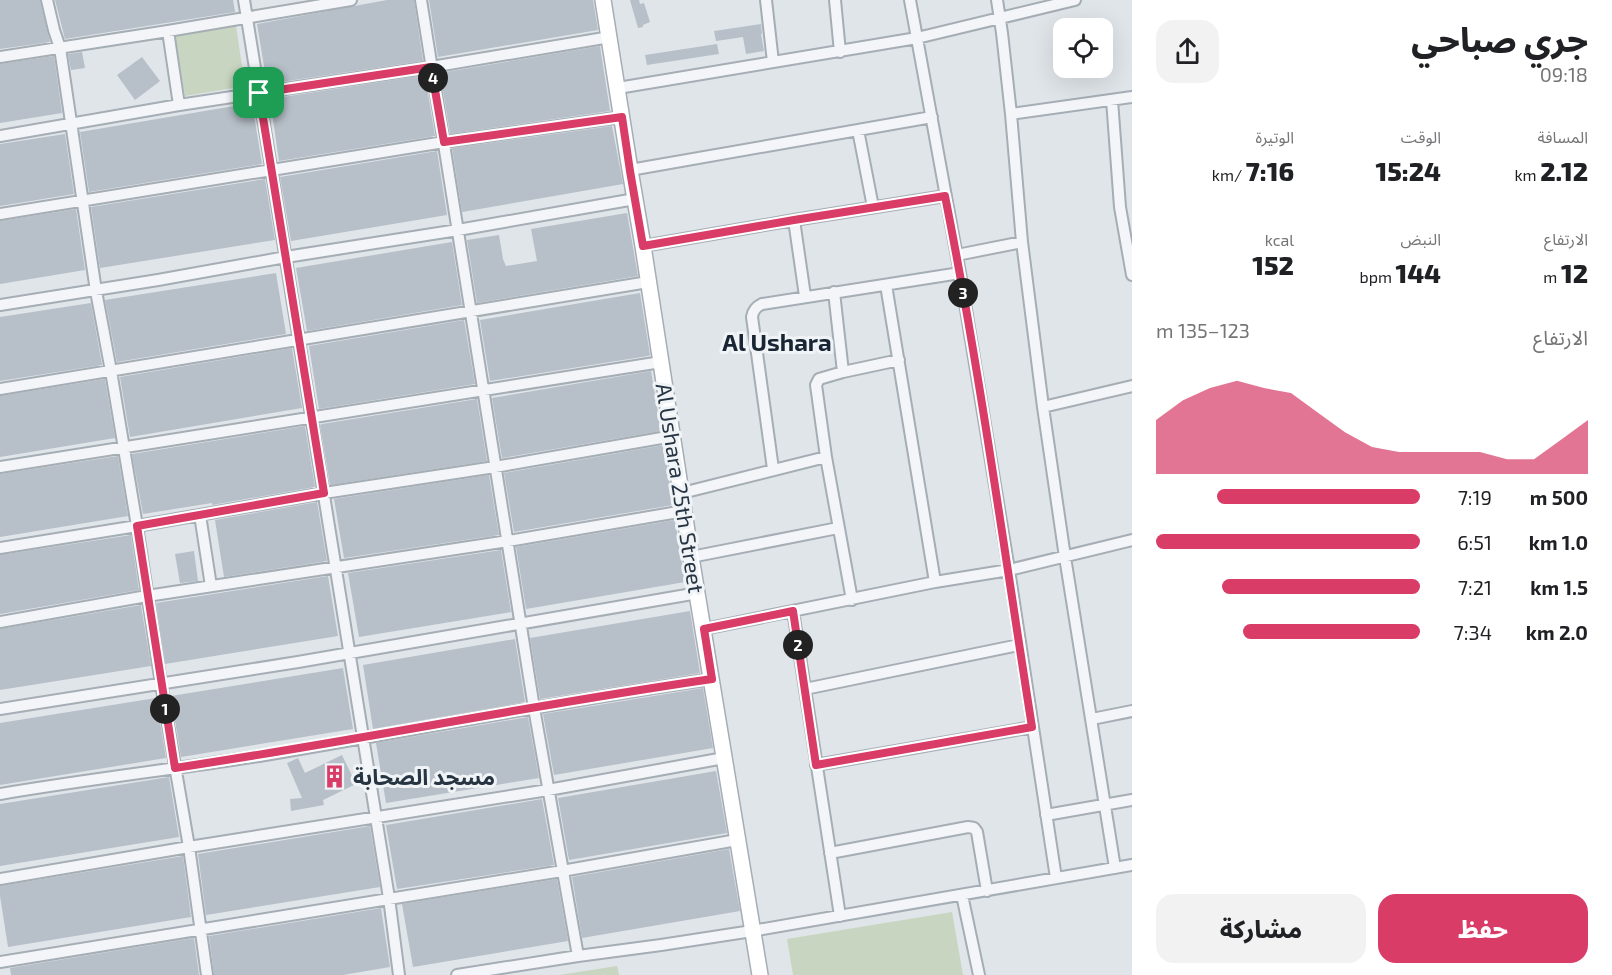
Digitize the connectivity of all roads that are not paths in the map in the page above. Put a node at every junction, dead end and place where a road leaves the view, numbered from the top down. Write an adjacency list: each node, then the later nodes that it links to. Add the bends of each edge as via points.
1 (47, 0): 16 (street)
2 (244, 0): 11 (street)
3 (351, 0): 11 (street)
4 (422, 0): 20 (street)
5 (603, 0): 14 (street, Al Ushara 25th Street)
6 (766, 0): 19 (street)
7 (835, 0): 17 (street)
8 (910, 0): 15 (street)
9 (997, 0): 12 (street)
10 (1075, 0): 12 (street)
11 (247, 17): 13 (street); 22 (street)
12 (1000, 19): 15 (street); 26 (street)
13 (168, 31): 16 (street); 25 (street)
14 (610, 37): 20 (street); 21 (street, Al Ushara 25th Street)
15 (917, 38): 17 (street); 28 (street)
16 (60, 48): 18 (street); 29 (street)
17 (840, 52): 19 (street)
18 (0, 57)
19 (773, 62): 21 (street)
20 (431, 67): 22 (street); 32 (street)
21 (618, 88): 27 (street, Al Ushara 25th Street)
22 (259, 93): 25 (street); 33 (street)
23 (1132, 97): 24 (street)
24 (1112, 100): 26 (street); 47 (street, via 1120,207)
25 (179, 105): 29 (street)
26 (1011, 114): 42 (street)
27 (622, 117): 32 (street); 34 (street, Al Ushara 25th Street)
28 (932, 117): 30 (street); 35 (street)
29 (71, 124): 31 (street); 37 (street)
30 (858, 130): 34 (street); 38 (street)
31 (0, 136)
32 (444, 142): 33 (street); 41 (street)
33 (271, 171): 37 (street); 45 (street)
34 (630, 171): 36 (street, Al Ushara 25th Street)
35 (945, 196): 38 (street); 44 (street)
36 (634, 200): 41 (street); 43 (street, Al Ushara 25th Street)
37 (83, 202): 39 (street); 50 (street)
38 (873, 207): 40 (street)
39 (0, 214)
40 (794, 220): 43 (street); 52 (street)
41 (458, 230): 45 (street); 54 (street)
42 (1022, 243): 44 (street); 63 (street)
43 (643, 246): 48 (street, Al Ushara 25th Street)
44 (957, 255): 46 (street)
45 (286, 257): 50 (street); 55 (street)
46 (960, 273): 49 (street); 83 (street)
47 (1132, 275)
48 (648, 282): 54 (street); 57 (street, Al Ushara 25th Street)
49 (886, 285): 51 (street); 56 (street)
50 (96, 291): 53 (street); 58 (street)
51 (834, 292): 52 (street); 59 (street)
52 (805, 296): 70 (street, via 762,304 753,311)
53 (0, 305)
54 (471, 312): 55 (street); 62 (street)
55 (299, 339): 58 (street); 64 (street)
56 (899, 360): 59 (street); 84 (street)
57 (661, 362): 62 (street); 65 (street, Al Ushara 25th Street)
58 (111, 371): 61 (street); 66 (street)
59 (843, 372): 67 (street, via 819,379 816,385)
60 (1132, 386): 63 (street)
61 (0, 389)
62 (483, 390): 64 (street); 69 (street)
63 (1043, 407): 81 (street)
64 (312, 417): 66 (street); 71 (street)
65 (673, 436): 69 (street); 72 (street, Al Ushara 25th Street)
66 (124, 449): 68 (street); 75 (street)
67 (826, 457): 70 (street); 76 (street)
68 (0, 467)
69 (495, 467): 71 (street); 78 (street)
70 (773, 469): 72 (street)
71 (324, 493): 74 (street); 82 (street)
72 (682, 493): 73 (street, Al Ushara 25th Street)
73 (684, 511): 78 (street); 80 (street, Al Ushara 25th Street)
74 (200, 515): 75 (street); 85 (street)
75 (137, 526): 79 (street); 87 (street)
76 (838, 528): 80 (street); 88 (street)
77 (1132, 540): 81 (street)
78 (508, 541): 82 (street); 91 (street)
79 (0, 548)
80 (691, 557): 86 (street, Al Ushara 25th Street)
81 (1065, 557): 83 (street); 101 (street)
82 (335, 568): 85 (street); 94 (street)
83 (1009, 570): 84 (street); 93 (street)
84 (935, 582): 88 (street)
85 (211, 586): 87 (street)
86 (698, 593): 91 (street); 92 (street, Al Ushara 25th Street)
87 (147, 596): 90 (street); 96 (street)
88 (852, 600): 89 (street)
89 (793, 611): 92 (street); 97 (street)
90 (0, 622)
91 (521, 623): 94 (street); 98 (street)
92 (704, 629): 95 (street, Al Ushara 25th Street)
93 (1019, 645): 97 (street); 102 (street)
94 (350, 653): 96 (street); 103 (street)
95 (712, 679): 98 (street); 104 (street, Al Ushara 25th Street)
96 (161, 684): 99 (street); 106 (street)
97 (805, 689): 105 (street)
98 (534, 708): 103 (street); 107 (street)
99 (0, 709)
100 (1132, 711): 101 (street)
101 (1092, 719): 110 (street)
102 (1032, 727): 105 (street); 111 (street)
103 (363, 737): 106 (street); 112 (street)
104 (724, 758): 107 (street); 113 (street, Al Ushara 25th Street)
105 (816, 765): 115 (street)
106 (175, 768): 108 (street); 114 (street)
107 (548, 790): 112 (street); 118 (street)
108 (0, 794)
109 (1132, 800): 110 (street)
110 (1104, 805): 111 (street); 117 (street)
111 (1046, 815): 119 (street)
112 (376, 817): 114 (street); 123 (street)
113 (737, 840): 118 (street); 126 (street, Al Ushara 25th Street)
114 (189, 847): 120 (street); 125 (street)
115 (830, 853): 121 (street, via 974,828); 124 (street)
116 (1132, 865): 117 (street)
117 (1115, 868): 119 (street)
118 (562, 871): 123 (street); 127 (street)
119 (1056, 878): 121 (street)
120 (0, 879)
121 (987, 891): 122 (street)
122 (962, 895): 124 (street); 133 (street)
123 (389, 898): 125 (street); 130 (street)
124 (840, 916): 126 (street)
125 (201, 930): 128 (street); 129 (street)
126 (752, 931): 127 (street); 132 (street, Al Ushara 25th Street)
127 (578, 956): 131 (street)
128 (0, 962)
129 (207, 975)
130 (399, 975)
131 (457, 975)
132 (760, 975)
133 (979, 975)

